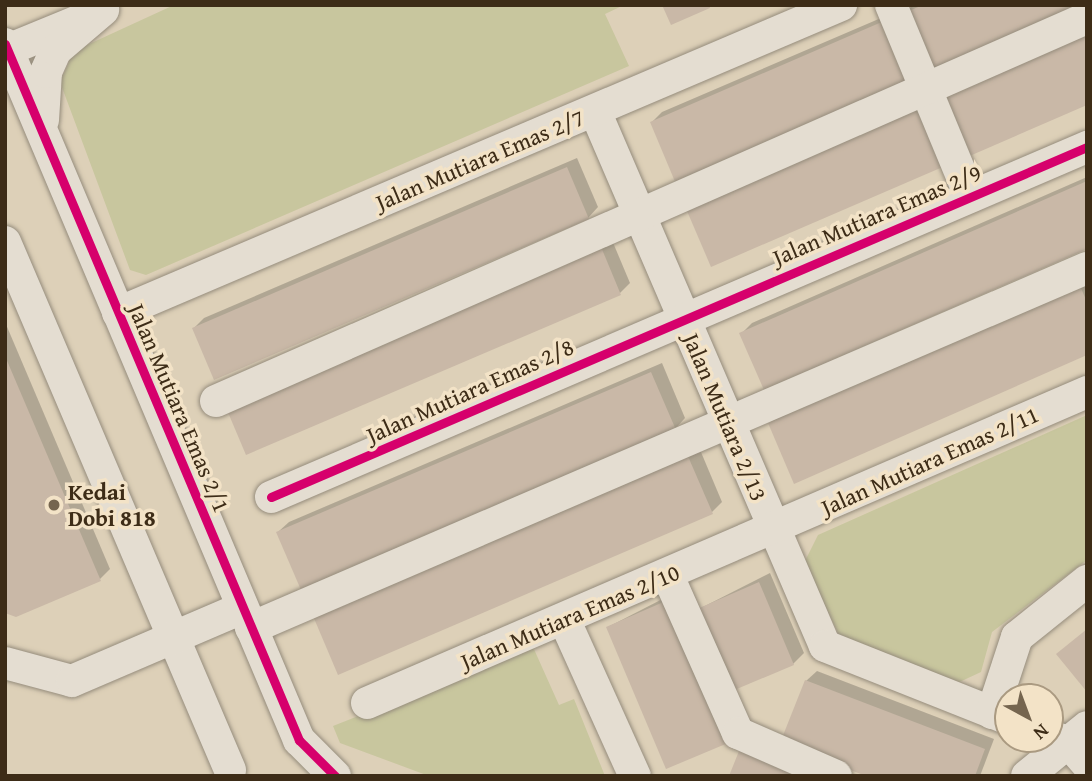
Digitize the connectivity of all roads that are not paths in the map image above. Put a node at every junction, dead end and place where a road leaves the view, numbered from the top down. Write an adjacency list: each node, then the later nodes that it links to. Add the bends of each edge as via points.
1 (64, 5): 4 (street)
2 (841, 5): 9 (street, Jalan Mutiara Emas 2/7)
3 (891, 5): 7 (street)
4 (109, 8): 6 (street); 10 (street, via 64,39 50,60)
5 (1087, 18): 7 (street)
6 (6, 48): 10 (street, Jalan Mutiara Emas 2/1)
7 (924, 89): 12 (street); 13 (street)
8 (5, 99): 10 (street)
9 (595, 111): 13 (street, Jalan Mutiara 2/13); 17 (street, Jalan Mutiara Emas 2/7)
10 (44, 132): 17 (street, Jalan Mutiara Emas 2/1)
11 (1087, 147): 12 (street, Jalan Mutiara Emas 2/9)
12 (970, 196): 18 (street, Jalan Mutiara Emas 2/9)
13 (636, 212): 18 (street, Jalan Mutiara 2/13); 20 (street)
14 (5, 242): 16 (street)
15 (1087, 268): 21 (street)
16 (13, 285): 28 (street)
17 (118, 313): 26 (street, Jalan Mutiara Emas 2/1)
18 (683, 319): 21 (street, Jalan Mutiara 2/13); 22 (street, Jalan Mutiara Emas 2/8)
19 (1087, 392): 23 (street, Jalan Mutiara Emas 2/11)
20 (216, 401)
21 (728, 425): 23 (street, Jalan Mutiara 2/13); 26 (street)
22 (271, 497)
23 (772, 529): 24 (street, Jalan Mutiara Emas 2/10); 32 (street, Jalan Mutiara 2/13, via 829,650)
24 (668, 576): 27 (street, Jalan Mutiara Emas 2/10); 37 (street, via 738,733)
25 (1087, 581): 30 (street, via 1017,637)
26 (246, 618): 28 (street); 35 (street, Jalan Mutiara Emas 2/1, via 299,740)
27 (564, 619): 31 (street, Jalan Mutiara Emas 2/10); 36 (street)
28 (173, 640): 29 (street, via 72,681); 34 (street)
29 (7, 661)
30 (1007, 683)
31 (367, 703)
32 (994, 714)
33 (1073, 742): 38 (street)
34 (230, 770)
35 (335, 776)
36 (635, 776)
37 (836, 776)
38 (1027, 776)

